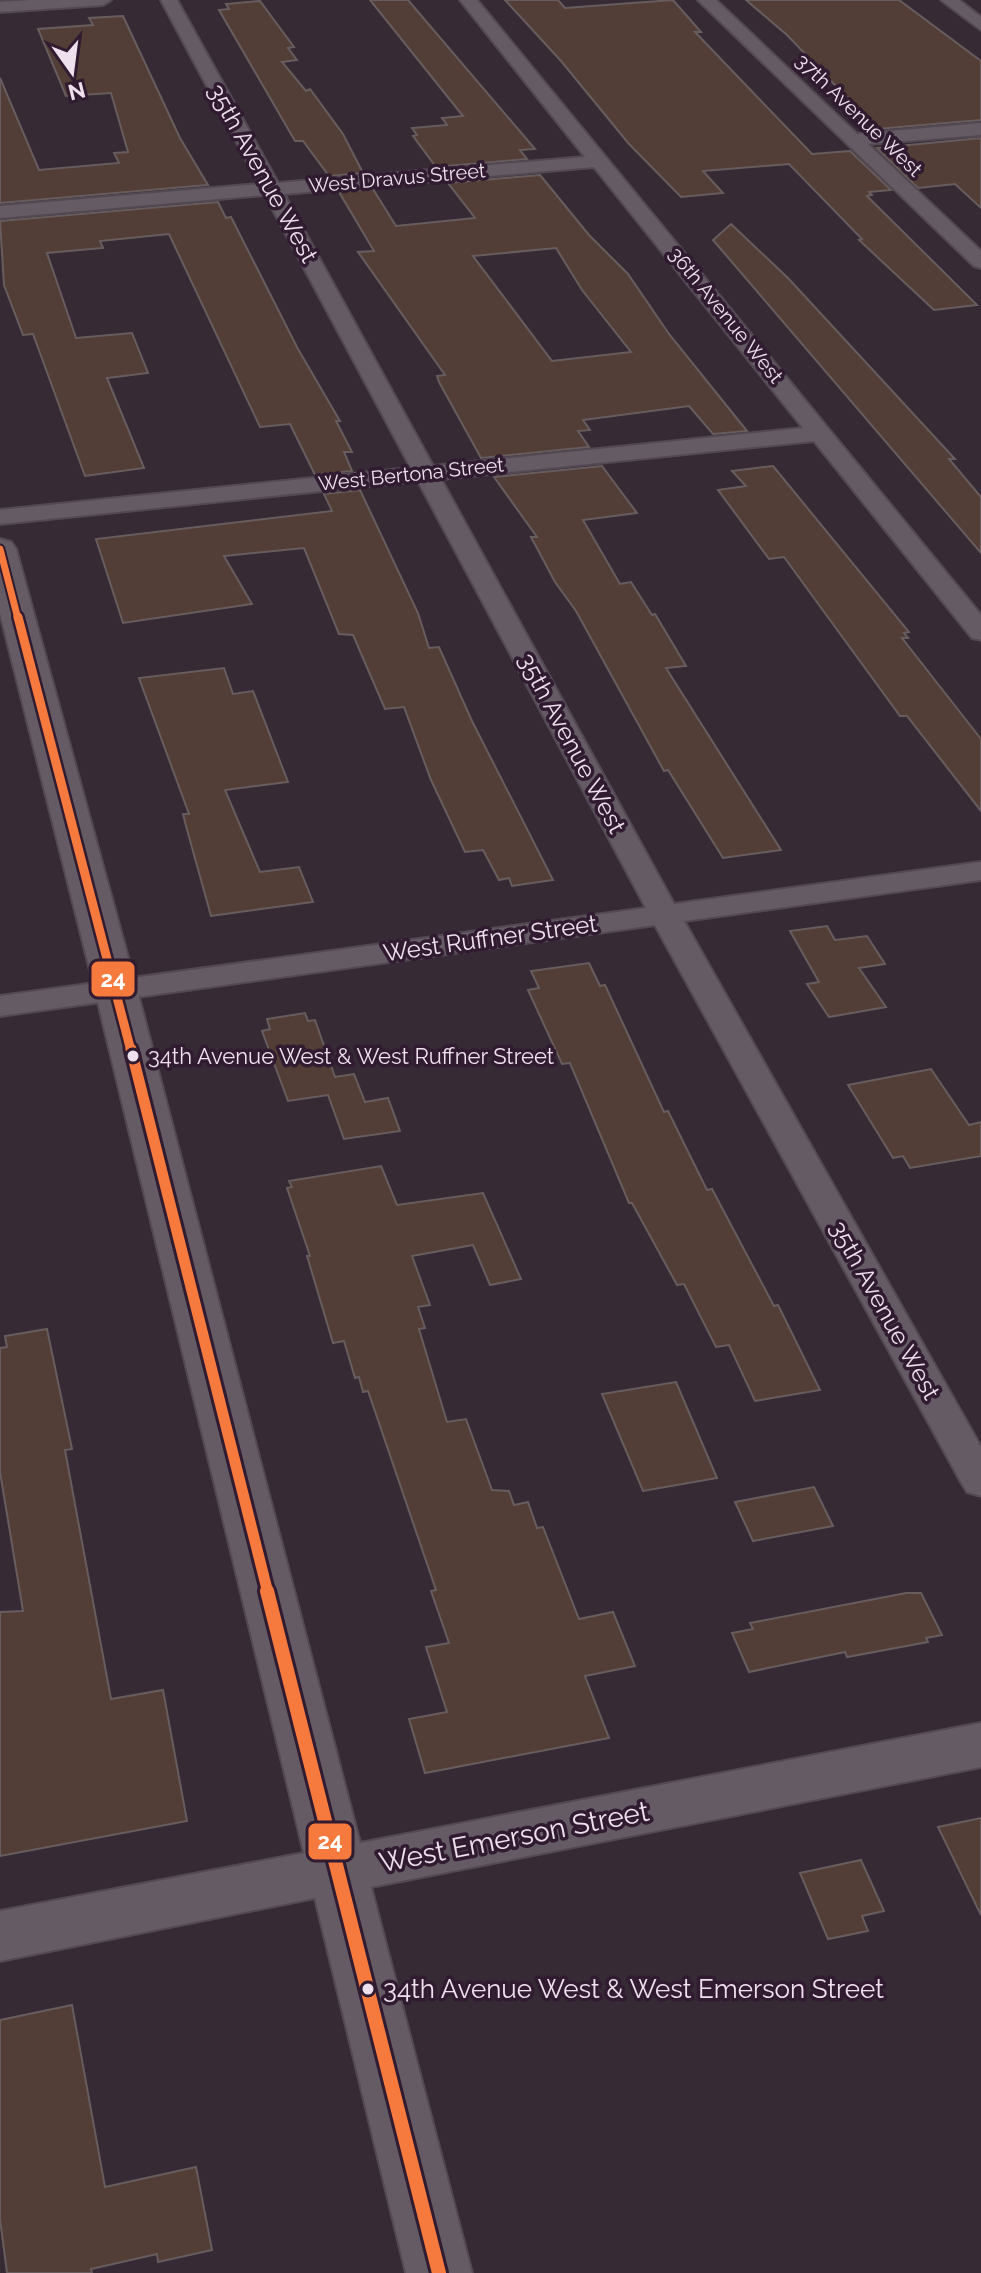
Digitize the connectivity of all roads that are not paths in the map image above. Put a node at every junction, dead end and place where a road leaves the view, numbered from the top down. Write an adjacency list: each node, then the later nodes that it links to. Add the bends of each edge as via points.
1 (103, 0): 6 (street)
2 (169, 0): 11 (street, 35th Avenue West)
3 (468, 0): 10 (street, 36th Avenue West)
4 (706, 0): 9 (street, 37th Avenue West)
5 (949, 0): 7 (street)
6 (0, 7)
7 (981, 25)
8 (981, 129): 9 (street)
9 (852, 140): 13 (street, 37th Avenue West)
10 (602, 161): 11 (street, West Dravus Street); 14 (street, 36th Avenue West)
11 (272, 189): 12 (street, West Dravus Street); 15 (street, 35th Avenue West)
12 (0, 212)
13 (977, 254)
14 (821, 433): 15 (street, West Bertona Street); 18 (street, 36th Avenue West)
15 (427, 472): 16 (street, West Bertona Street); 20 (street, 35th Avenue West)
16 (0, 517)
17 (0, 549): 21 (street)
18 (981, 632)
19 (981, 871): 20 (street, West Ruffner Street)
20 (664, 914): 21 (street, West Ruffner Street); 23 (street, 35th Avenue West)
21 (116, 990): 22 (street, West Ruffner Street); 25 (street)
22 (0, 1006)
23 (981, 1482)
24 (981, 1745): 25 (street, West Emerson Street)
25 (338, 1873): 26 (street, West Emerson Street); 27 (street)
26 (0, 1936)
27 (439, 2273)

